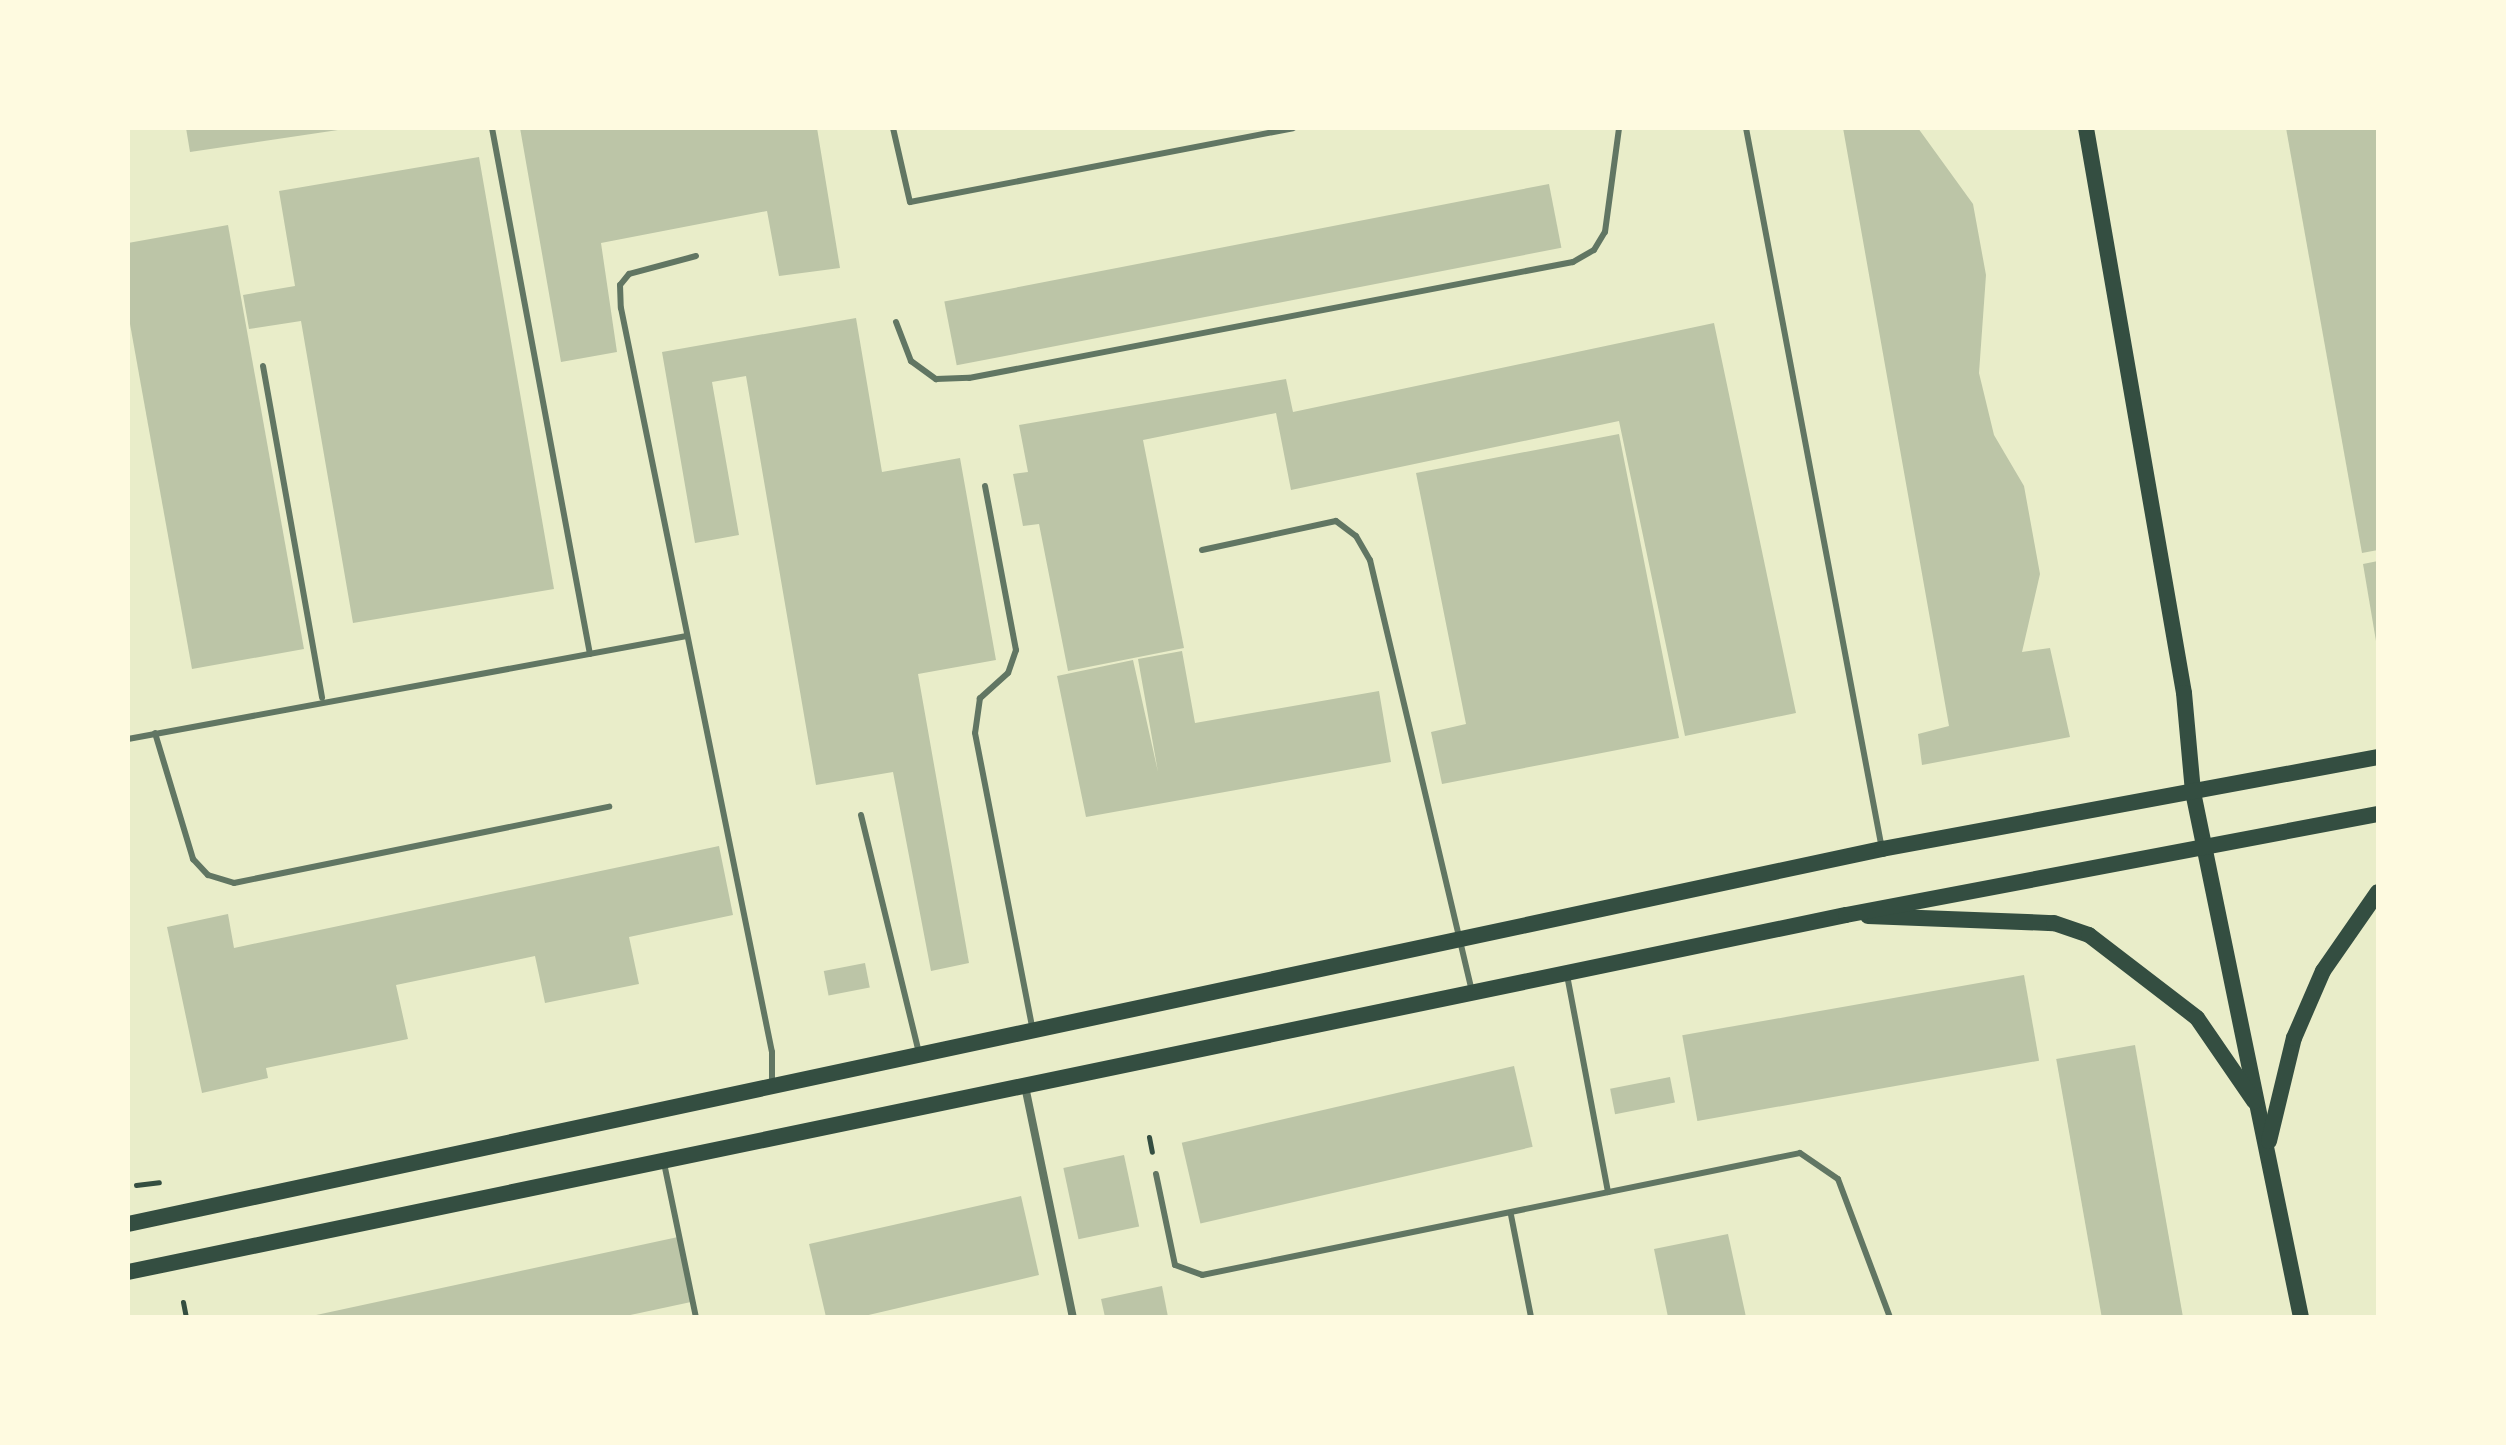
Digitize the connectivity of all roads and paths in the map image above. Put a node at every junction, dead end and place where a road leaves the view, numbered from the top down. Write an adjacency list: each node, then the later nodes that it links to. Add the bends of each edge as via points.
1 (492, 128): 13 (lane)
2 (893, 128): 3 (lane, via 910,202)
3 (1293, 128)
4 (1619, 128): 8 (lane, via 1605,232 1594,250 1573,262 969,378 936,379 911,361)
5 (1746, 128): 22 (lane)
6 (2086, 128): 18 (main road, via 2184,693)
7 (696, 256): 12 (lane, via 629,274 620,285)
8 (896, 322)
9 (263, 366): 14 (lane)
10 (985, 486): 29 (lane, via 1016,650 1008,673 980,698 975,733)
11 (1202, 550): 26 (lane, via 1336,521 1356,536 1370,560)
12 (687, 636): 13 (lane); 31 (lane, via 772,1052)
13 (590, 654): 14 (lane)
14 (322, 698): 15 (lane)
15 (155, 733): 16 (lane); 19 (lane, via 193,859 208,875 234,883)
16 (128, 739)
17 (2378, 757): 18 (main road)
18 (2193, 792): 22 (main road); 23 (main road)
19 (609, 807)
20 (2378, 814): 23 (main road)
21 (861, 815): 30 (lane)
22 (1882, 849): 26 (main road)
23 (2206, 851): 25 (main road); 33 (main road)
24 (2378, 892): 34 (main road, via 2323,971 2294,1038)
25 (1846, 915): 27 (main road); 33 (main road, via 2054,923 2089,935 2197,1018)
26 (1460, 941): 28 (lane); 29 (main road)
27 (1567, 975): 28 (main road); 39 (lane)
28 (1473, 995): 32 (main road)
29 (1034, 1034): 30 (main road)
30 (920, 1059): 31 (main road)
31 (772, 1091): 41 (main road)
32 (1026, 1091): 35 (main road); 46 (street)
33 (2259, 1108): 34 (main road)
34 (2267, 1147): 49 (main road)
35 (663, 1160): 42 (main road); 45 (lane)
36 (1156, 1174): 40 (lane, via 1175,1265 1202,1275)
37 (159, 1182): 38 (path)
38 (136, 1185)
39 (1608, 1192): 40 (lane); 48 (lane, via 1800,1153 1821,1161 1838,1179)
40 (1511, 1215): 47 (lane)
41 (128, 1224)
42 (128, 1272)
43 (183, 1302): 44 (path)
44 (186, 1317)
45 (696, 1317)
46 (1073, 1317)
47 (1531, 1317)
48 (1890, 1317)
49 (2301, 1317)

